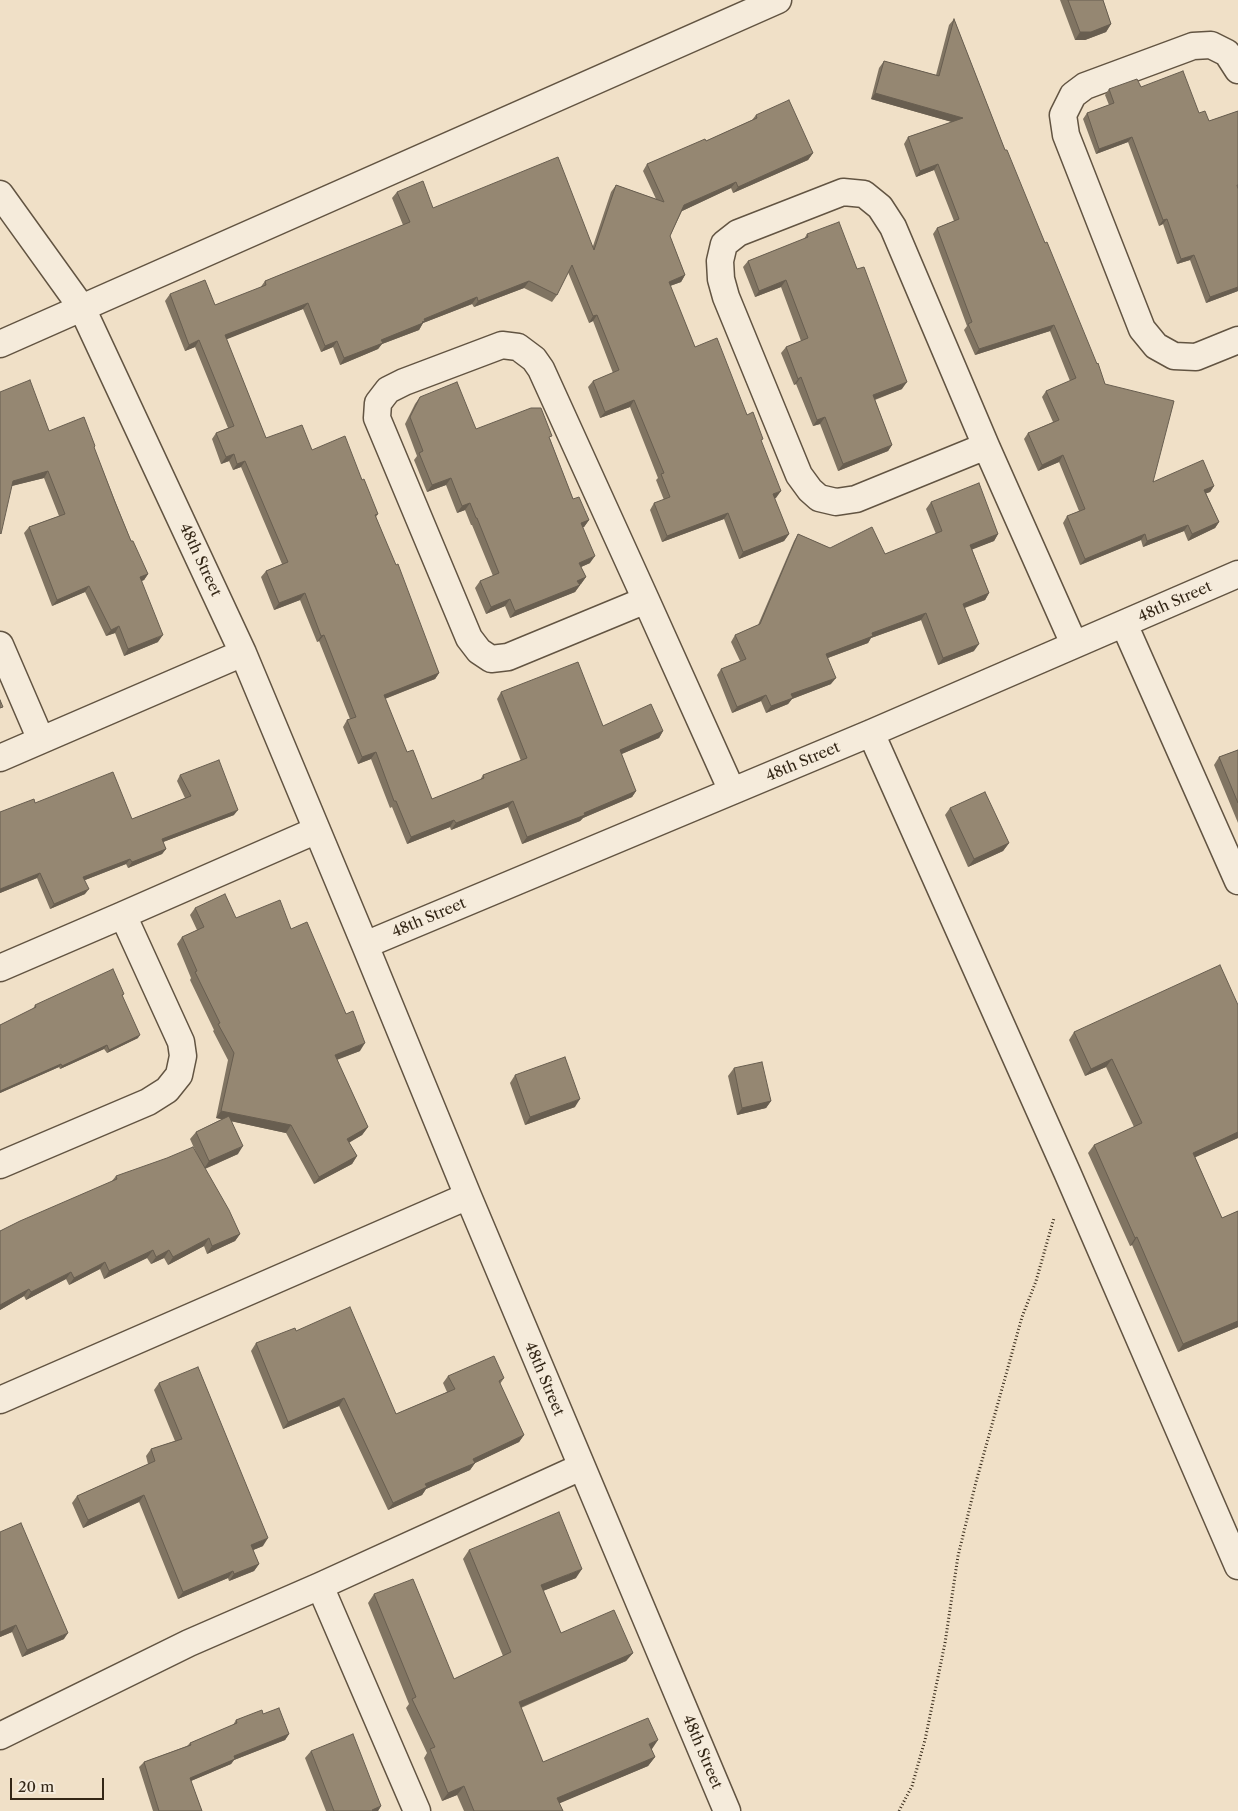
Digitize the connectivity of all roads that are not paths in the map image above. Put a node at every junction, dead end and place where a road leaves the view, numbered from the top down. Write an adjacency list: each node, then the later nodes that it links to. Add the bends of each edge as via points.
1 (778, 0): 4 (street)
2 (1238, 70): 5 (street, via 1226,53 1212,45 1193,46 1085,86 1073,95 1063,115 1066,135 1142,329 1156,346 1174,356 1196,357)
3 (0, 194): 4 (street, 48th Street)
4 (82, 308): 6 (street); 13 (street, 48th Street)
5 (1238, 340)
6 (0, 344)
7 (986, 446): 7 (street, via 893,227 880,207 864,194 843,192 738,233 724,244 720,261 726,297 799,474 819,498 836,502 856,499); 11 (street)
8 (1238, 574): 10 (street, 48th Street)
9 (646, 600): 9 (street, via 542,369 534,359 518,347 502,345 388,390 378,403 377,418 469,638 479,650 491,659 508,657); 17 (street)
10 (1124, 624): 11 (street, 48th Street); 19 (street)
11 (1074, 644): 14 (street, 48th Street)
12 (0, 645): 15 (street)
13 (243, 653): 15 (street); 18 (street, 48th Street)
14 (871, 733): 17 (street, 48th Street); 27 (street, via 1068,1172)
15 (41, 740): 16 (street)
16 (0, 758)
17 (732, 791): 21 (street, 48th Street)
18 (317, 830): 20 (street); 21 (street, 48th Street)
19 (1238, 881)
20 (123, 915): 22 (street); 23 (street, via 182,1042 179,1075 166,1090 148,1102)
21 (365, 945): 24 (street, 48th Street)
22 (0, 968)
23 (0, 1164)
24 (468, 1196): 25 (street); 26 (street, 48th Street)
25 (0, 1400)
26 (581, 1468): 28 (street); 31 (street, 48th Street)
27 (1238, 1566)
28 (320, 1586): 29 (street, via 189,1643); 30 (street)
29 (0, 1736)
30 (417, 1811)
31 (727, 1811)

